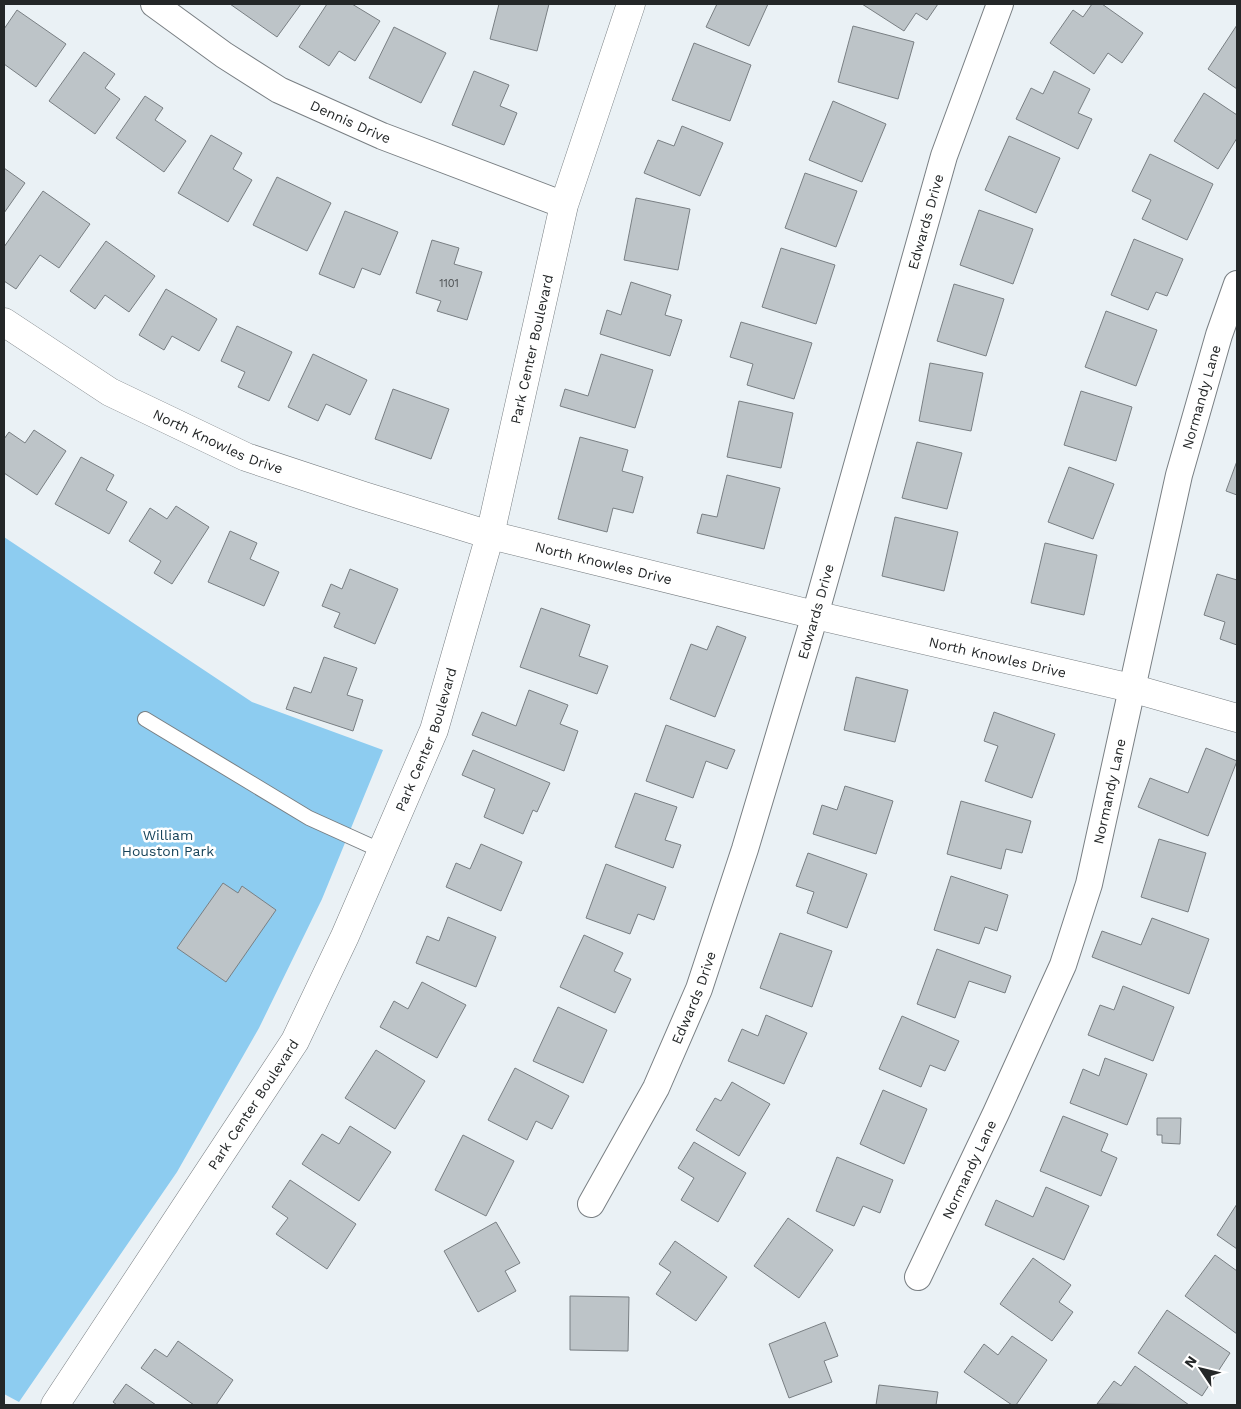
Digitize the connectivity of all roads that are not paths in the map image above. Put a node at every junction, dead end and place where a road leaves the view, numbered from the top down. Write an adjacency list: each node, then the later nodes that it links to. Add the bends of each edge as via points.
1 (154, 4): 4 (street, Dennis Drive, via 278,90 382,136)
2 (631, 4): 4 (street, Park Center Boulevard)
3 (1000, 4): 9 (street, Edwards Drive, via 944,156)
4 (564, 204): 8 (street, Park Center Boulevard)
5 (1237, 284): 7 (street, Normandy Lane)
6 (4, 322): 8 (street, North Knowles Drive, via 110,392 246,457)
7 (1228, 338): 10 (street, Normandy Lane, via 1179,475)
8 (490, 535): 9 (street, North Knowles Drive); 13 (street, Park Center Boulevard, via 434,730)
9 (815, 615): 10 (street, North Knowles Drive); 14 (street, Edwards Drive, via 745,850 699,989 656,1088)
10 (1131, 688): 11 (street, North Knowles Drive); 15 (street, Normandy Lane, via 1089,884 1063,965)
11 (1237, 718)
12 (145, 719): 13 (lane, via 309,818)
13 (382, 851): 16 (street, Park Center Boulevard, via 295,1041)
14 (590, 1204)
15 (918, 1277)
16 (55, 1405)

